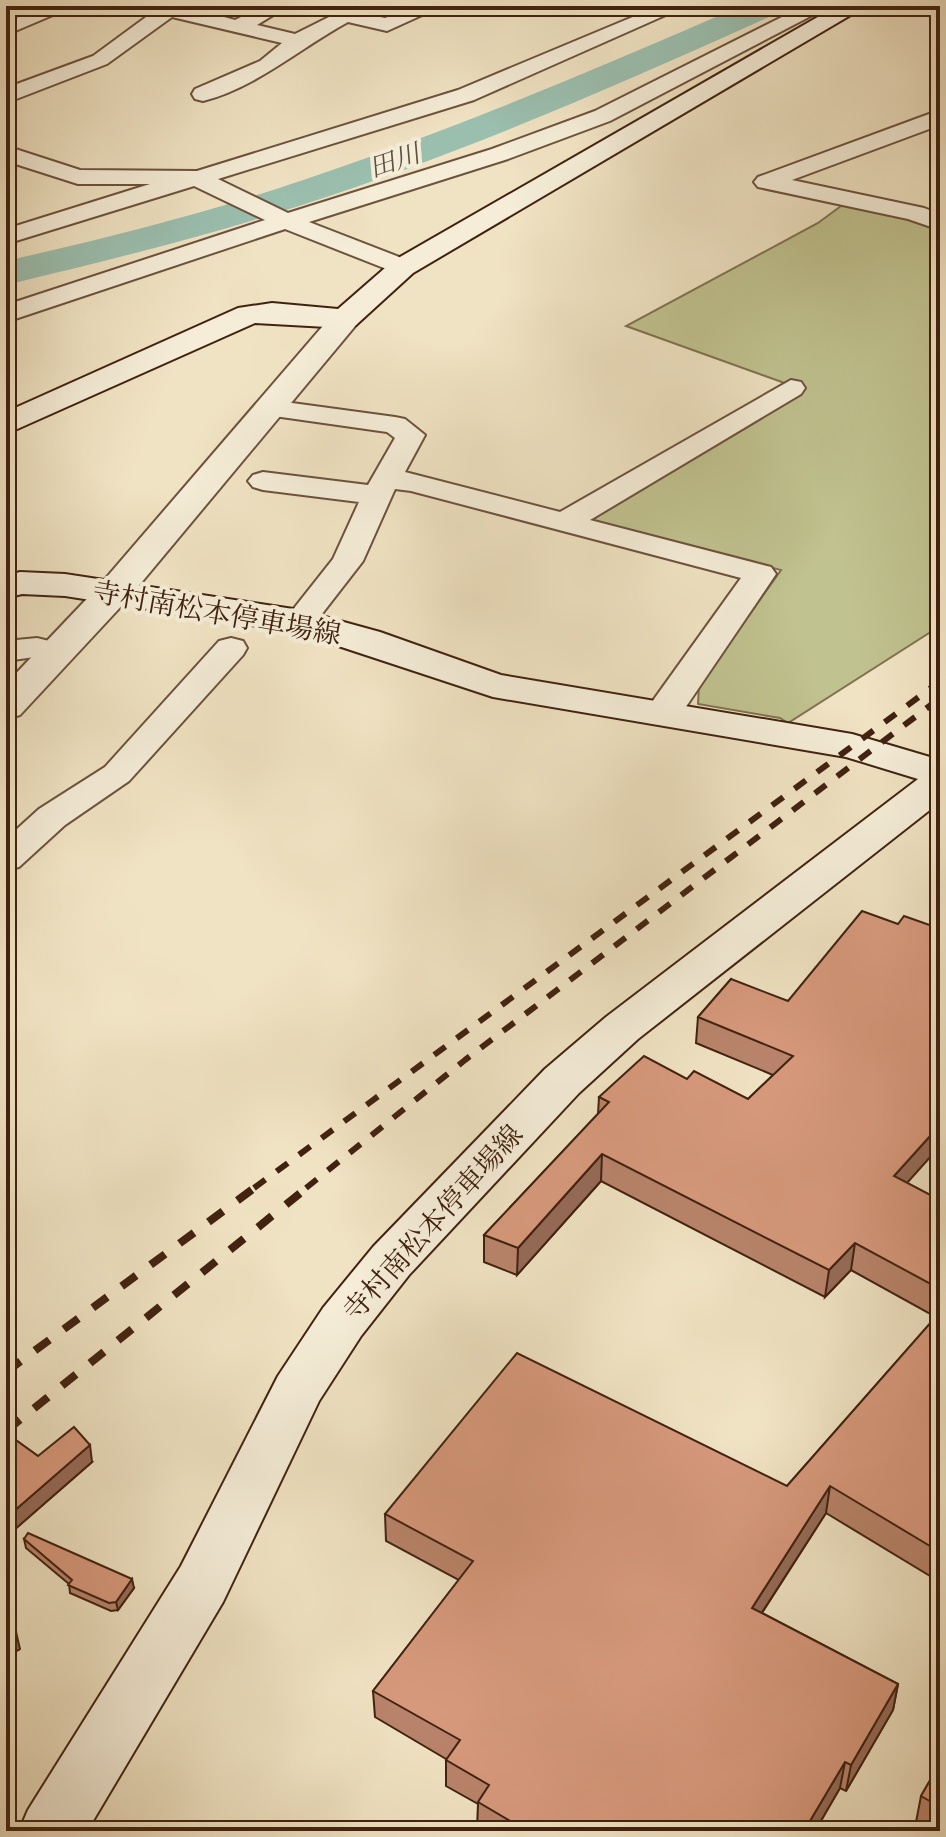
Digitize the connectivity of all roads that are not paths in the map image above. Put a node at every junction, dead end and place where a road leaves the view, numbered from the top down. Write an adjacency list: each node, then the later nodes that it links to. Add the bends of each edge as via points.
1 (64, 6): 10 (street)
2 (278, 6): 9 (street)
3 (432, 6): 11 (street, via 387,25 345,15)
4 (820, 6): 18 (street, via 598,118 503,153)
5 (831, 6): 14 (main road, via 699,80)
6 (854, 6): 14 (main road)
7 (171, 8): 9 (street); 13 (street, via 100,60)
8 (669, 8): 17 (street, via 435,106)
9 (238, 27): 11 (street)
10 (6, 29)
11 (298, 41): 12 (street, via 267,65)
12 (203, 94)
13 (6, 96)
14 (671, 110): 21 (main road)
15 (940, 117): 19 (street, via 766,182)
16 (6, 153): 17 (street, via 78,177)
17 (196, 177): 18 (street); 20 (street)
18 (283, 219): 21 (street); 22 (street)
19 (940, 223)
20 (6, 237)
21 (403, 267): 23 (main road)
22 (6, 314)
23 (345, 319): 25 (main road); 26 (main road, via 249,314)
24 (791, 388): 29 (street)
25 (270, 408): 28 (street, via 395,425 411,435); 31 (main road)
26 (6, 424)
27 (263, 481): 28 (street)
28 (383, 487): 29 (street, via 412,482); 32 (street, via 348,561)
29 (565, 522): 35 (street, via 760,574)
30 (6, 587): 31 (main road, 寺村南松本停車場線, via 43,582)
31 (113, 593): 32 (main road, 寺村南松本停車場線); 34 (main road)
32 (300, 621): 35 (main road, 寺村南松本停車場線, via 493,685)
33 (231, 648): 38 (street, via 117,774 52,817)
34 (6, 707)
35 (665, 713): 36 (main road, 寺村南松本停車場線, via 852,746)
36 (940, 773)
37 (940, 782): 39 (main road, 寺村南松本停車場線, via 602,1046 562,1081 391,1261 297,1391 202,1584)
38 (6, 859)
39 (51, 1831)

